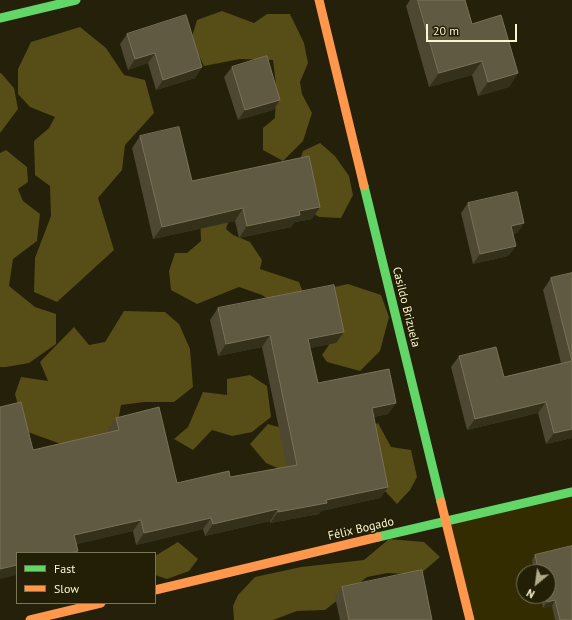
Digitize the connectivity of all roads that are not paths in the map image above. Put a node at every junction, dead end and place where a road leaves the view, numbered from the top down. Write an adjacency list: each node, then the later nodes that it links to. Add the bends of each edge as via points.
1 (76, 0): 3 (street)
2 (319, 0): 5 (street, Casildo Brizuela)
3 (0, 18)
4 (572, 492): 5 (street, Félix Bogado)
5 (446, 521): 6 (street, Félix Bogado); 9 (street, Casildo Brizuela)
6 (156, 590)
7 (97, 604): 8 (street)
8 (30, 620)
9 (470, 620)

